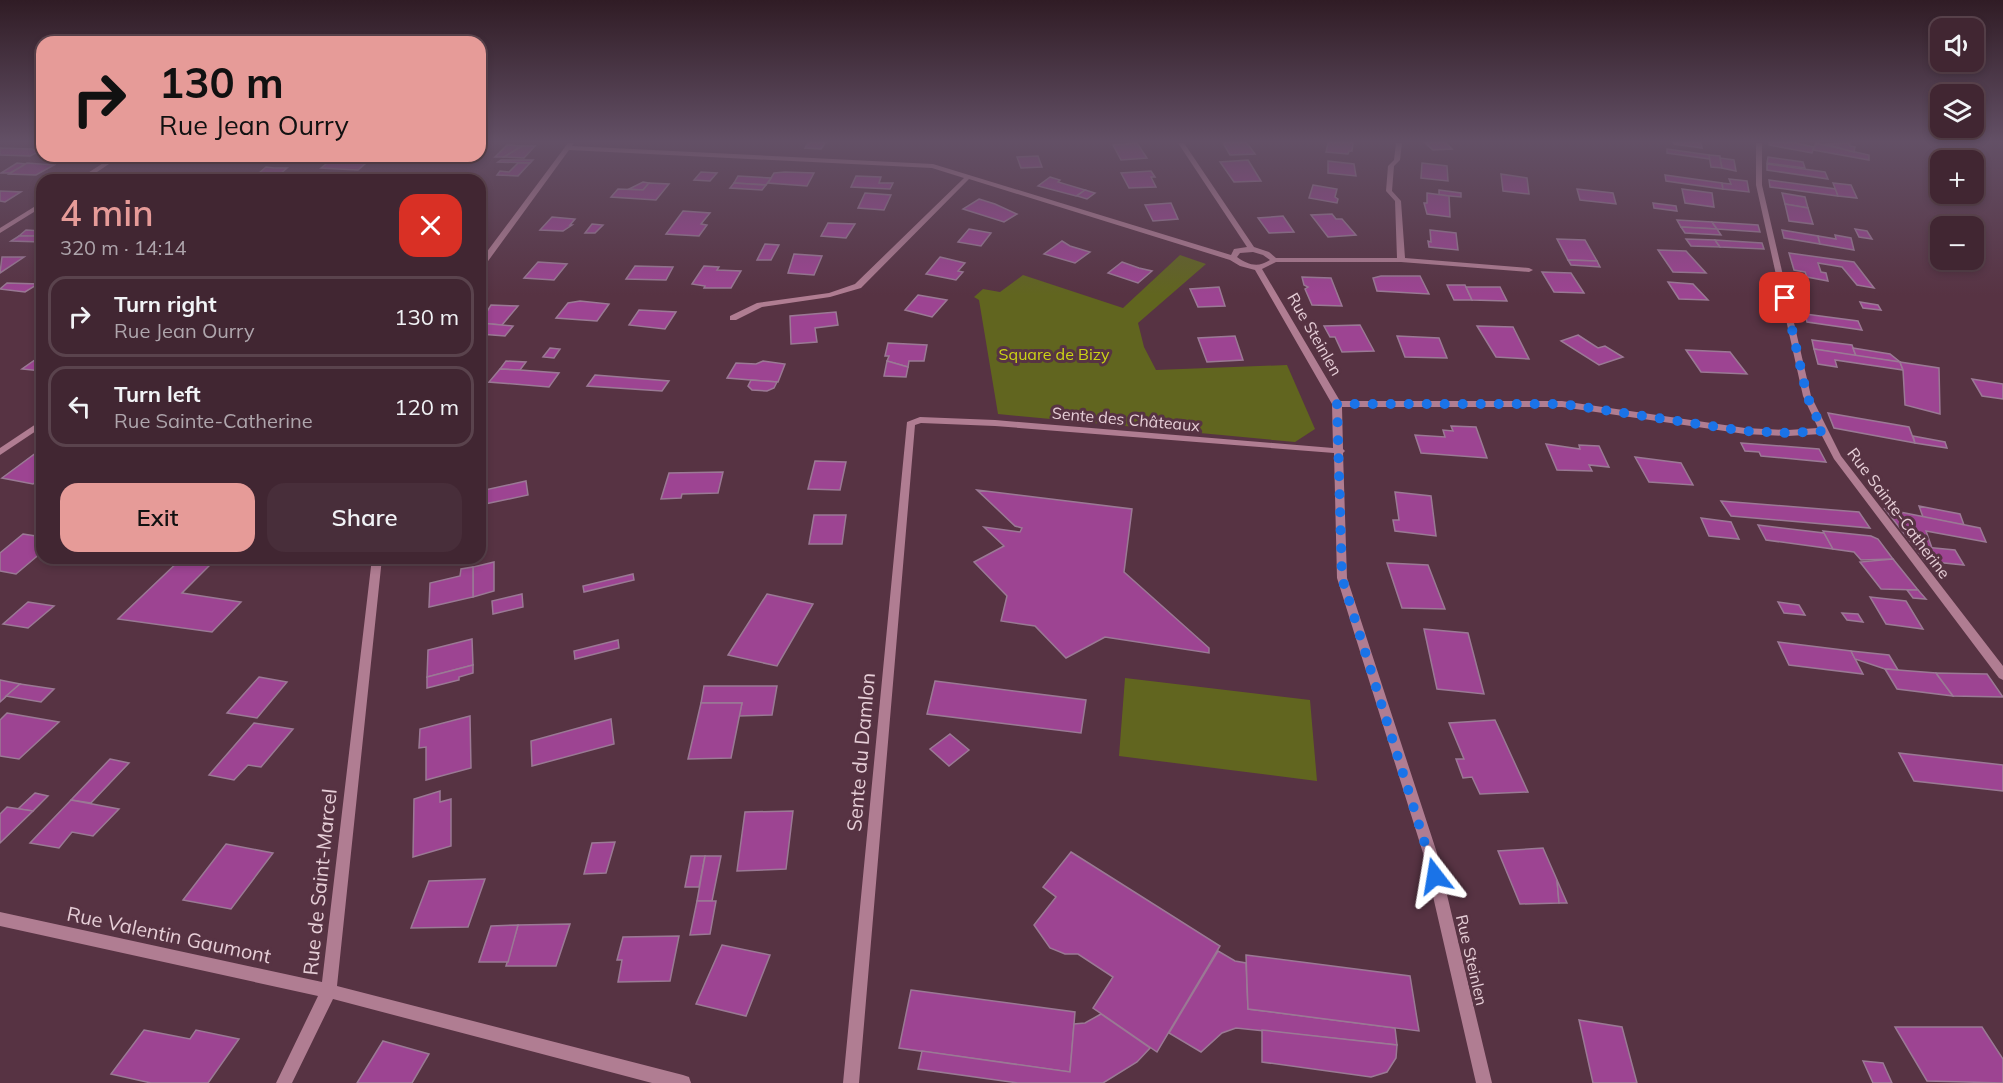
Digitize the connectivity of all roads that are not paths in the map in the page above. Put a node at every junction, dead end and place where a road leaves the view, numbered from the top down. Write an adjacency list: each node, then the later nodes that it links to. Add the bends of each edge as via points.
1 (534, 194): 10 (street)
2 (951, 194): 16 (street, via 858,286 830,295 760,305)
3 (1022, 194): 11 (street)
4 (1215, 194): 9 (street)
5 (1391, 194): 13 (street, via 1398,201)
6 (1761, 194): 20 (street, Rue Sainte-Catherine, via 1807,396)
7 (36, 208): 8 (street)
8 (0, 231)
9 (1251, 248): 11 (street, via 1237,251); 12 (street, via 1267,252)
10 (486, 258)
11 (1233, 258): 14 (street, via 1242,265)
12 (1274, 260): 13 (street); 14 (street, via 1269,266)
13 (1401, 260): 15 (street)
14 (1258, 268): 17 (street, Rue Steinlen)
15 (1529, 270)
16 (733, 318)
17 (1337, 404): 20 (street, via 1563,404 1745,431); 21 (street, Rue Steinlen)
18 (910, 424): 21 (street, Sente des Châteaux, via 921,420 995,423); 29 (street, Sente du Damlon)
19 (36, 427): 22 (street)
20 (1823, 431): 24 (street, Rue Sainte-Catherine, via 1850,474)
21 (1340, 451): 30 (street, Rue Steinlen, via 1342,578 1430,854)
22 (0, 452)
23 (376, 564): 26 (street, Rue de Saint-Marcel)
24 (2003, 675)
25 (0, 919): 26 (street, Rue Valentin Gaumont)
26 (329, 991): 27 (street); 28 (street, Rue de Saint-Marcel)
27 (284, 1083)
28 (682, 1083)
29 (851, 1083)
30 (1484, 1083)

